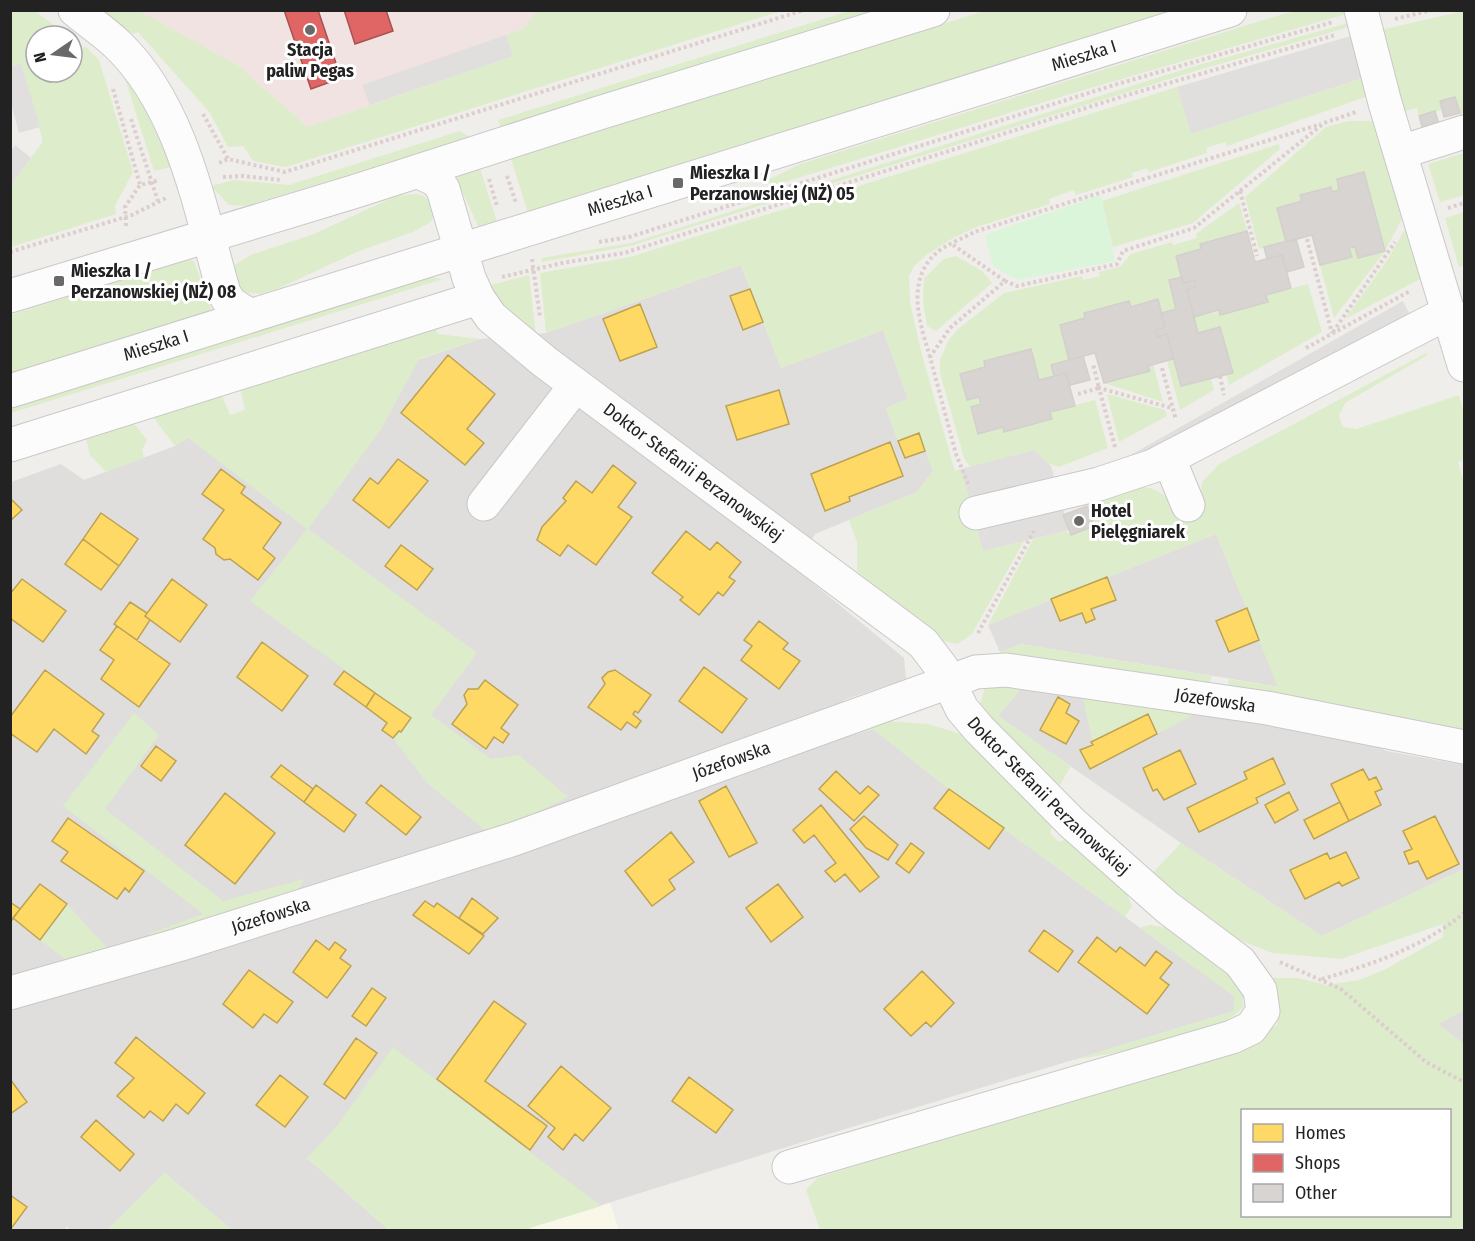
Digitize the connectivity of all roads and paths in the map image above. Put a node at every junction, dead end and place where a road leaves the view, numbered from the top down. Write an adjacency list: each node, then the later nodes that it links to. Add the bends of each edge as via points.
1 (75, 10): 14 (street, via 118,45 149,83 164,110)
2 (804, 10): 14 (path, via 285,172 228,159)
3 (933, 10): 11 (street)
4 (1230, 10): 21 (street, Mieszka I)
5 (1432, 10): 6 (path)
6 (1363, 19): 8 (street); 29 (path, via 624,253 517,272)
7 (111, 84): 16 (path)
8 (1385, 103): 9 (path); 12 (street)
9 (1324, 123): 17 (path); 24 (path, via 1006,221)
10 (1464, 132): 12 (street)
11 (481, 151): 13 (street); 21 (path)
12 (1401, 152): 18 (street)
13 (419, 172): 22 (street); 25 (street, Doktor Stefanii Perzanowskiej, via 436,180 443,189)
14 (191, 180): 15 (path, via 227,176); 16 (path); 19 (path); 22 (street)
15 (286, 181)
16 (140, 185): 19 (path, via 125,207)
17 (1240, 191): 27 (path); 28 (path, via 1194,228 1123,251 1117,264 1017,286)
18 (1416, 203): 23 (path, via 1387,256 1332,333); 31 (street)
19 (125, 217): 20 (path, via 128,225); 26 (path)
20 (120, 229)
21 (507, 235): 25 (street, Mieszka I)
22 (208, 236): 30 (street); 32 (street, via 224,293 230,303)
23 (1307, 239)
24 (952, 244): 28 (path); 33 (path, via 935,254 920,274 917,303)
25 (461, 250): 29 (street, Doktor Stefanii Perzanowskiej); 32 (street, Mieszka I)
26 (10, 252)
27 (1257, 256)
28 (1005, 281): 33 (path, via 950,328)
29 (476, 293): 38 (street, Doktor Stefanii Perzanowskiej, via 491,317); 45 (street)
30 (10, 296)
31 (1449, 312): 35 (street); 47 (street)
32 (249, 315): 40 (street, Mieszka I)
33 (930, 357): 51 (path)
34 (1093, 364): 39 (path)
35 (1464, 365)
36 (1162, 368): 43 (path)
37 (1220, 376): 42 (path)
38 (576, 385): 49 (street); 53 (street, Doktor Stefanii Perzanowskiej, via 923,643)
39 (1099, 388): 41 (path); 43 (path); 46 (path)
40 (10, 391)
41 (1078, 394)
42 (1224, 395)
43 (1172, 408): 44 (path)
44 (1176, 421)
45 (10, 445)
46 (1116, 451)
47 (1169, 459): 48 (street, via 1134,474); 50 (street)
48 (1053, 496): 51 (street); 52 (path)
49 (484, 504)
50 (1188, 505)
51 (976, 513)
52 (978, 633)
53 (948, 680): 54 (street, Józefowska, via 976,672 1006,670 1267,708); 56 (street, Doktor Stefanii Perzanowskiej, via 962,709 979,729 1072,824 1168,908); 58 (street, Józefowska, via 514,839 190,942)
54 (1464, 747)
55 (1464, 913): 57 (path, via 1448,926 1383,961)
56 (1240, 962): 57 (path, via 1273,960); 60 (street, Doktor Stefanii Perzanowskiej, via 1260,990 1263,1011 1251,1028 1232,1037)
57 (1322, 979): 59 (path, via 1341,988 1426,1062)
58 (10, 993)
59 (1464, 1082)
60 (789, 1167)

